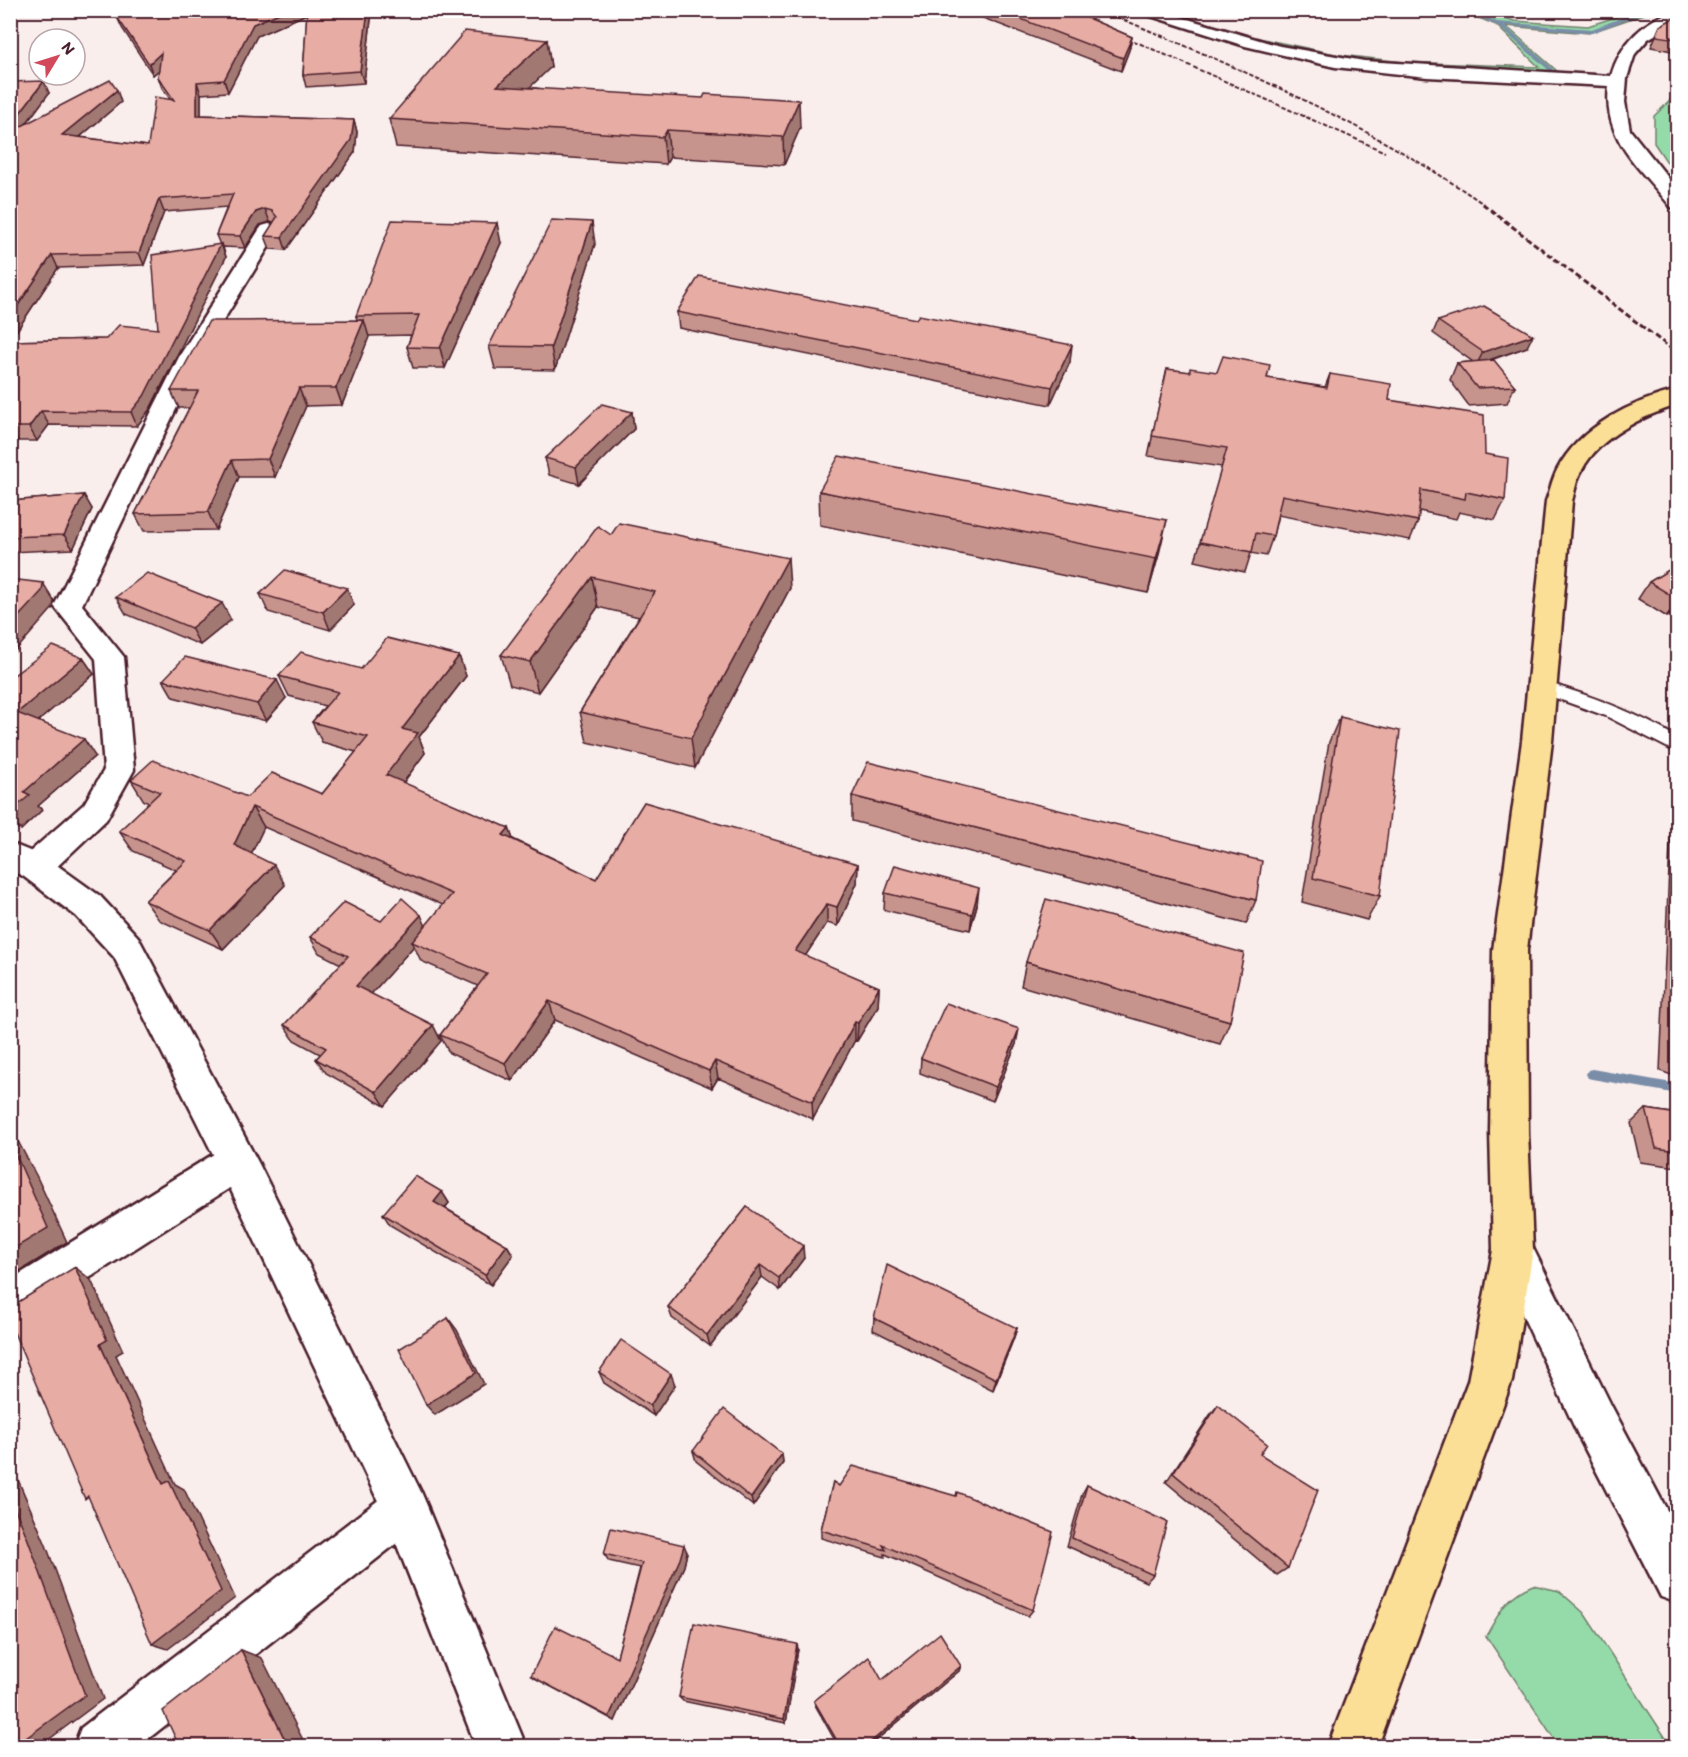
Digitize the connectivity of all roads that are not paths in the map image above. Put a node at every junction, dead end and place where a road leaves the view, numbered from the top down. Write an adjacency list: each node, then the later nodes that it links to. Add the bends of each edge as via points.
1 (1139, 10): 3 (street, via 1336,63)
2 (1677, 15): 3 (street, via 1655,26 1628,49 1620,64)
3 (1618, 82): 4 (street, via 1620,128)
4 (1677, 203)
5 (269, 230): 9 (street, via 191,355 68,606 110,657 119,770 95,812)
6 (1677, 397): 7 (main road, via 1656,402 1616,425 1571,466 1559,501)
7 (1542, 687): 8 (lane, via 1625,716); 11 (main road, via 1510,950)
8 (1677, 747)
9 (23, 861): 10 (street, via 88,906 126,947)
10 (236, 1162): 12 (street); 13 (street)
11 (1513, 1250): 14 (street); 17 (main road, via 1490,1382)
12 (10, 1304)
13 (405, 1508): 15 (street); 16 (street)
14 (1677, 1580)
15 (99, 1746)
16 (501, 1746)
17 (1353, 1746)

